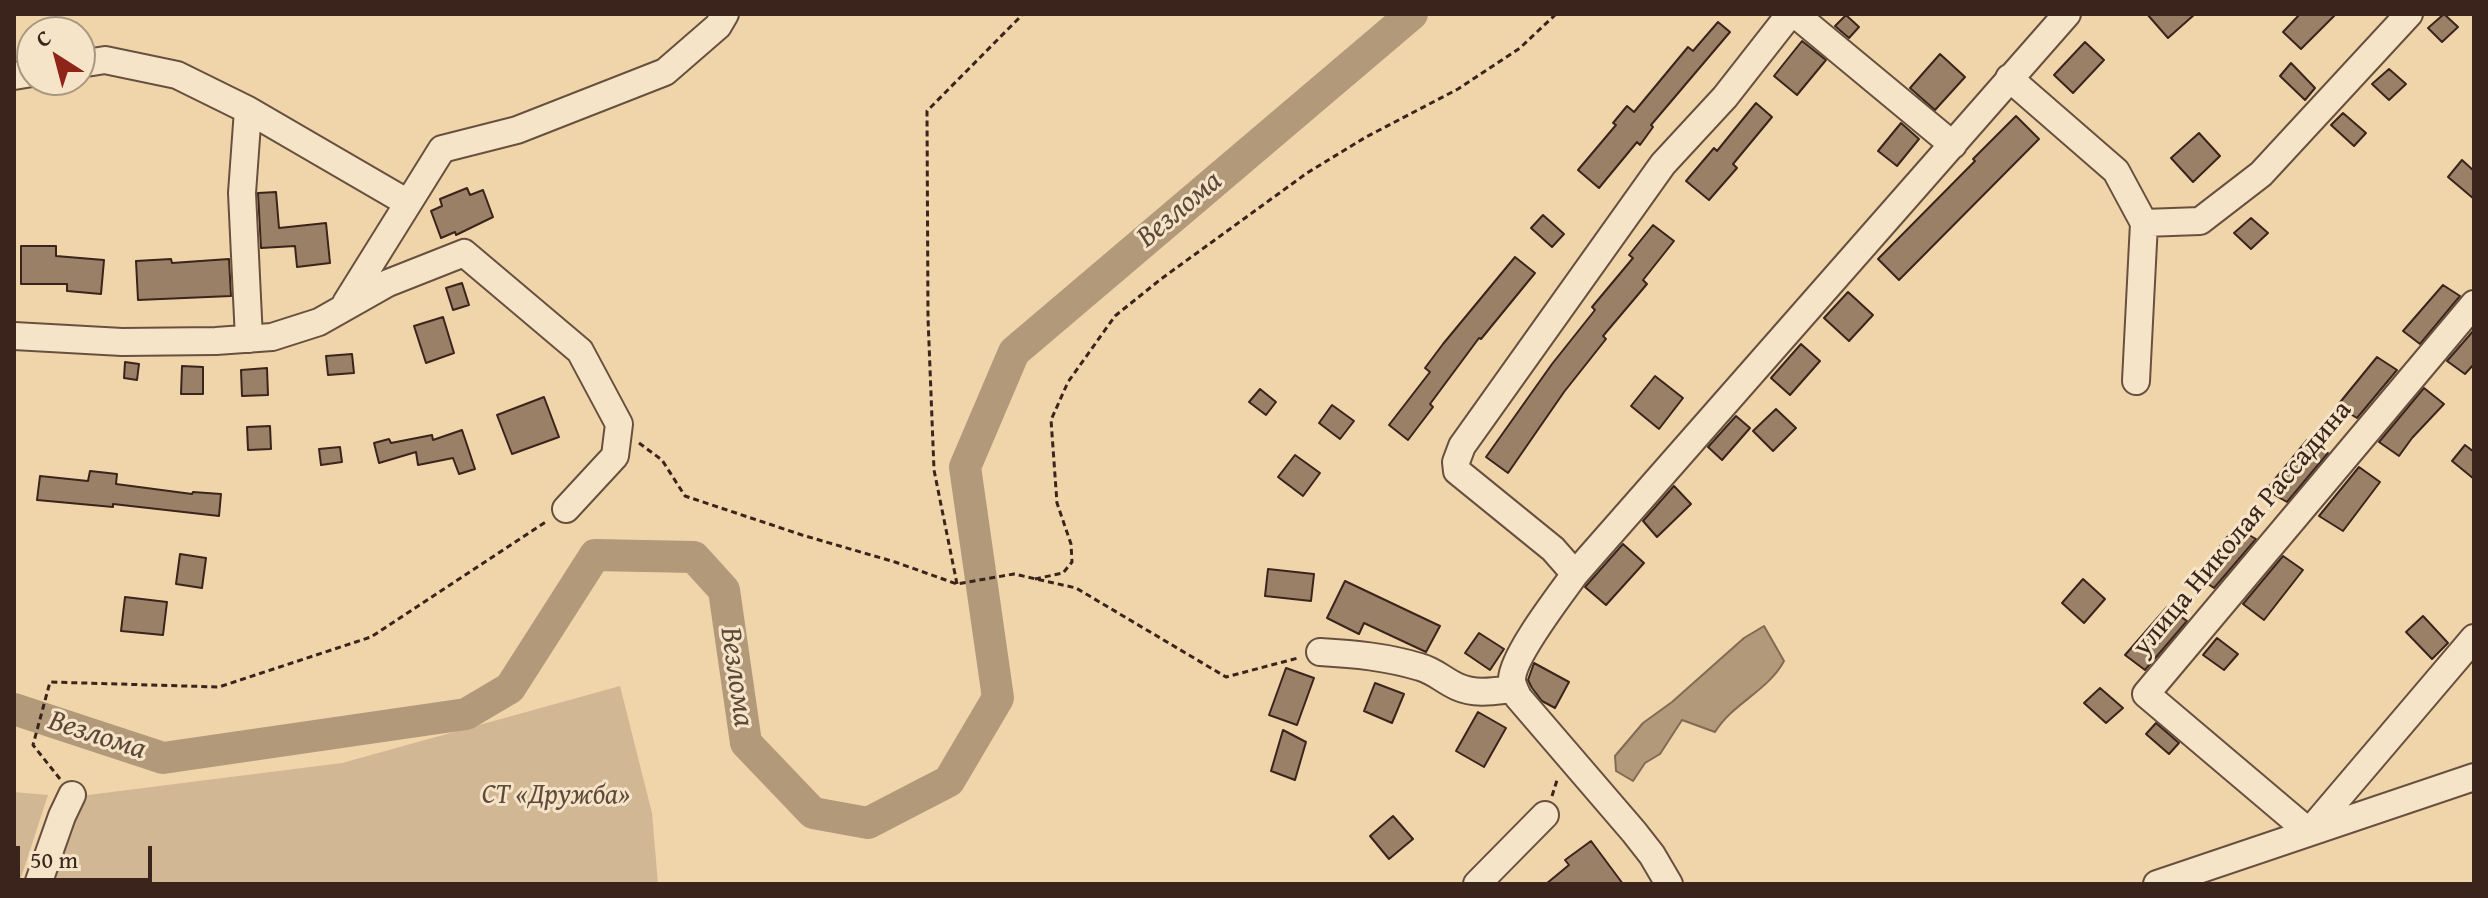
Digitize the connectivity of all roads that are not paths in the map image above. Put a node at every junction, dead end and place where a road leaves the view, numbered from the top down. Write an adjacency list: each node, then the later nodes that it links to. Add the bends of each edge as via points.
1 (725, 14): 9 (street, via 665,72 517,130 442,149)
2 (1793, 14): 8 (street); 19 (street, via 1663,164 1462,446 1457,471 1553,549)
3 (2067, 14): 6 (street)
4 (2409, 14): 10 (street, via 2261,174 2200,221)
5 (96, 61): 7 (street, via 177,75)
6 (2009, 78): 8 (street); 10 (street, via 2116,171)
7 (248, 110): 9 (street); 16 (street, via 242,193)
8 (1953, 145): 19 (street)
9 (408, 203): 11 (street)
10 (2144, 223): 17 (street)
11 (393, 227): 12 (street, via 393,244); 14 (street)
12 (418, 271): 14 (street); 18 (street, via 464,253 580,351 619,424 615,456)
13 (2474, 304): 20 (street, улица Николая Рассадина, via 2146,694 2309,832)
14 (344, 306): 16 (street, via 301,329)
15 (14, 336): 16 (street, via 122,342)
16 (249, 339)
17 (2136, 381)
18 (566, 509)
19 (1575, 574): 22 (street, via 1515,667)
20 (2474, 638)
21 (1320, 652): 22 (street, via 1418,666 1467,690)
22 (1514, 689): 28 (street, via 1634,832)
23 (2474, 777): 29 (street)
24 (72, 795): 26 (street)
25 (1545, 815): 27 (street)
26 (38, 884)
27 (1477, 884)
28 (1669, 884)
29 (2157, 884)

